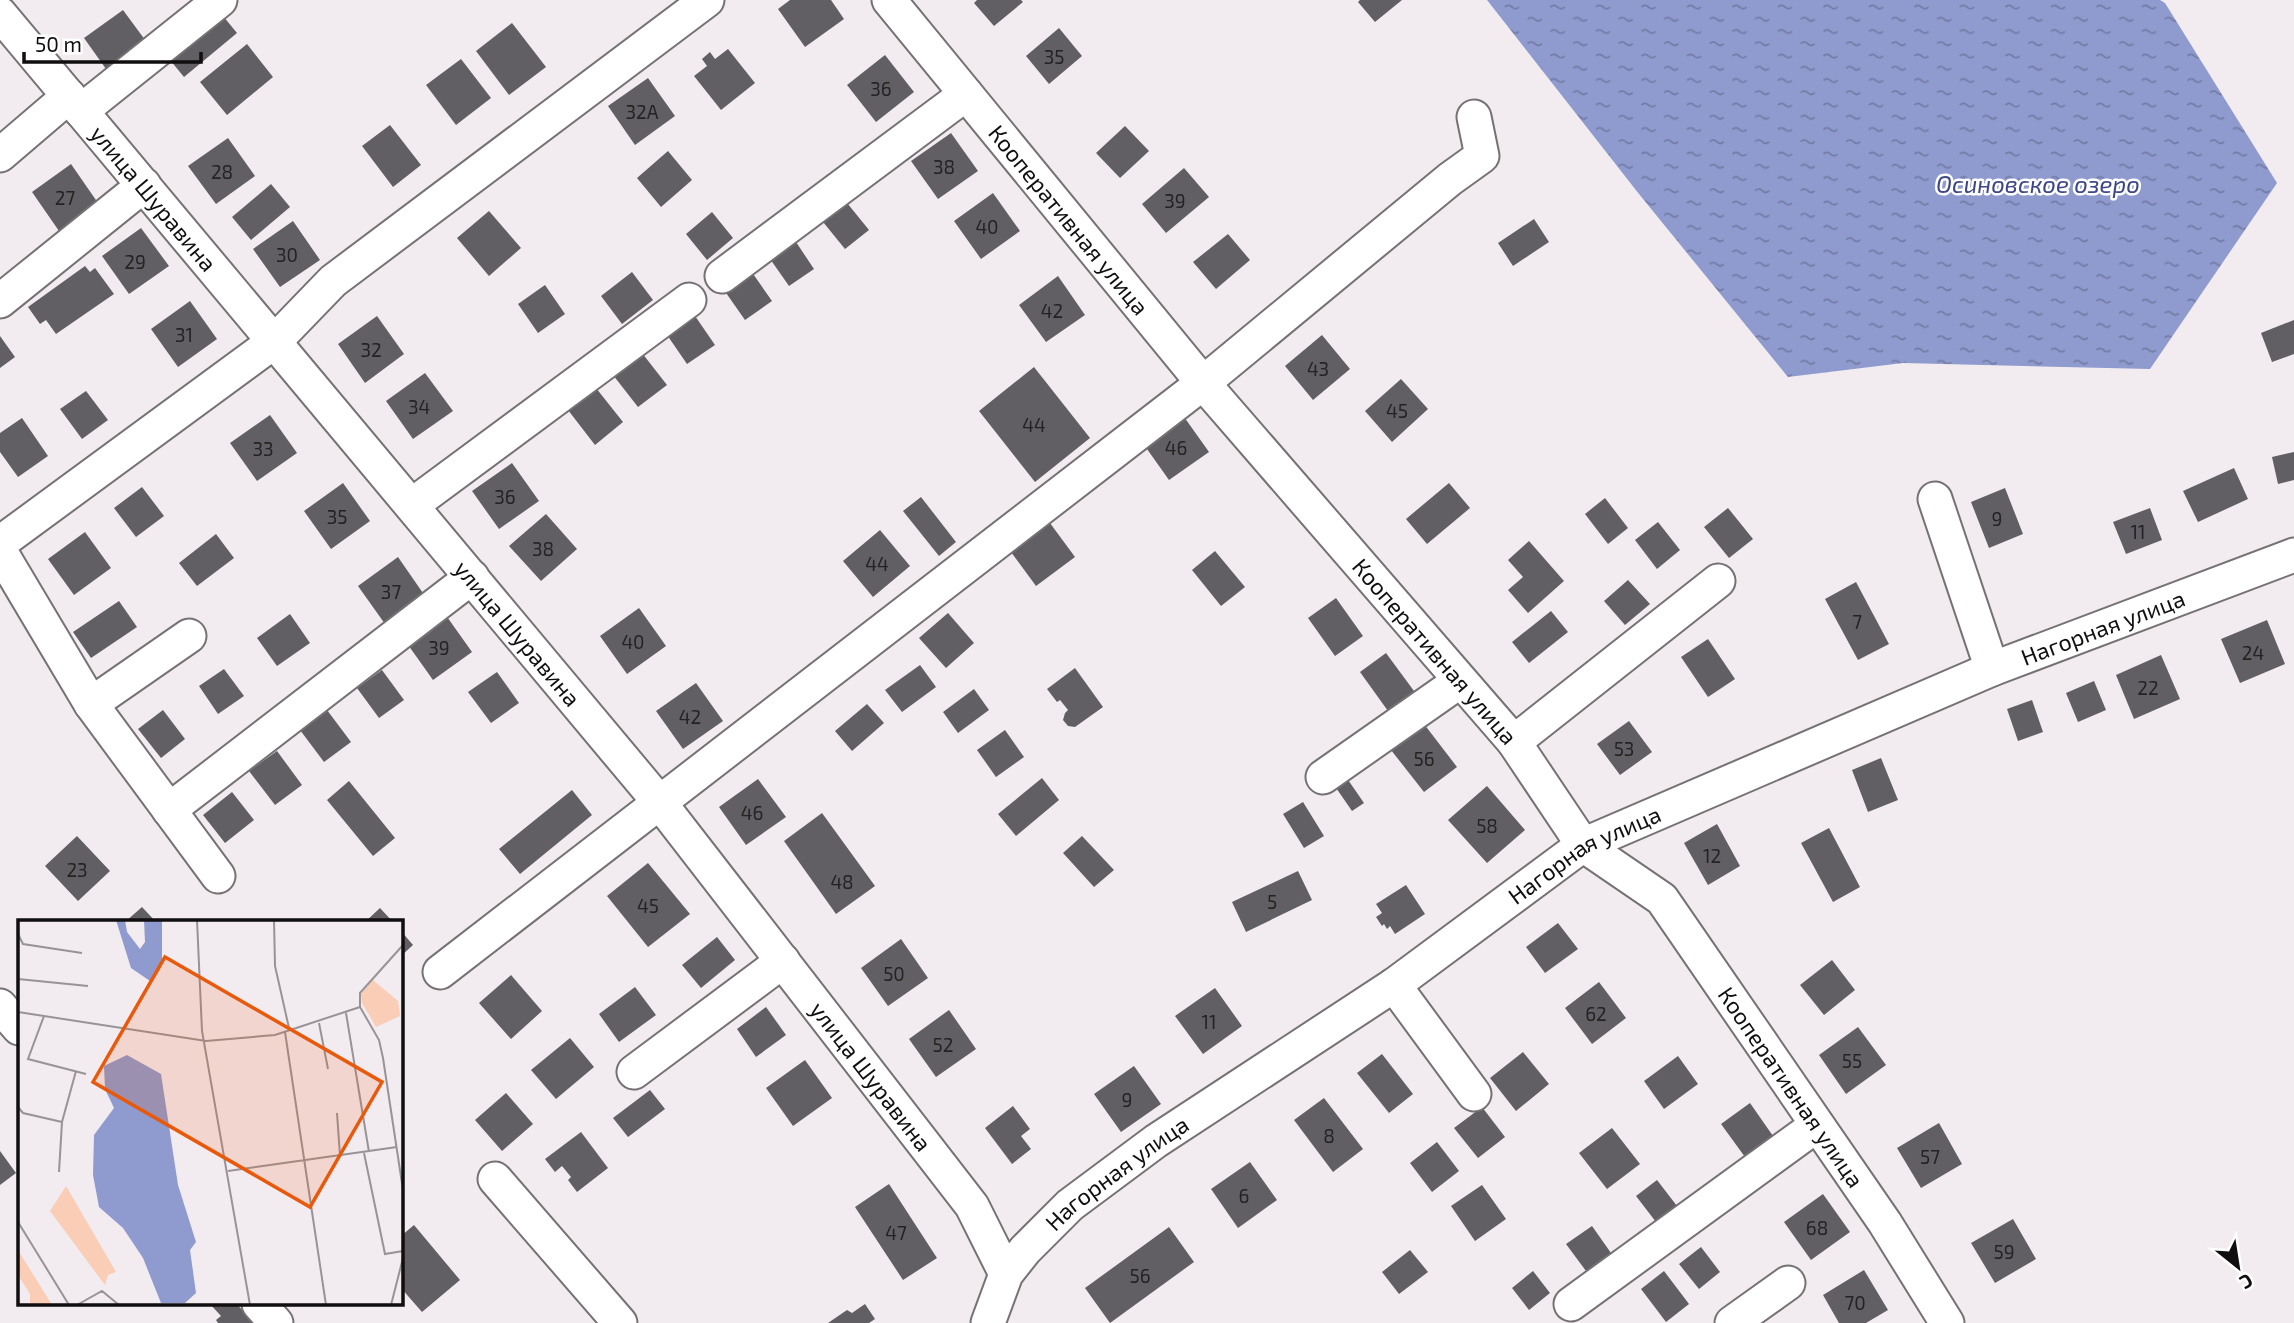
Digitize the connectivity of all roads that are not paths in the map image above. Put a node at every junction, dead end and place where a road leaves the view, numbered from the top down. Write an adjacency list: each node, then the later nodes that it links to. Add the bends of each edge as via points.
1 (220, 0): 6 (street)
2 (707, 0): 13 (street, via 333,281)
3 (889, 0): 5 (street, Кооперативная улица)
4 (0, 14): 6 (street, улица Шуравина)
5 (966, 94): 10 (street); 14 (street, Кооперативная улица)
6 (75, 103): 8 (street); 9 (street, улица Шуравина)
7 (1474, 117): 14 (street, via 1482,156)
8 (0, 155)
9 (144, 185): 12 (street); 13 (street, улица Шуравина)
10 (722, 276)
11 (689, 300): 16 (street)
12 (0, 301)
13 (275, 341): 16 (street, улица Шуравина); 17 (street)
14 (1203, 383): 24 (street, Кооперативная улица); 28 (street)
15 (1935, 499): 23 (street)
16 (412, 505): 20 (street, улица Шуравина)
17 (0, 543)
18 (0, 551): 25 (street)
19 (2294, 555): 23 (street, Нагорная улица)
20 (472, 577): 28 (street, улица Шуравина); 29 (street)
21 (1718, 582): 26 (street)
22 (189, 636): 25 (street)
23 (1992, 669): 30 (street, Нагорная улица)
24 (1460, 681): 26 (street, Кооперативная улица); 27 (street)
25 (91, 704): 29 (street)
26 (1514, 743): 30 (street, Кооперативная улица)
27 (1323, 777)
28 (660, 803): 32 (street, улица Шуравина); 33 (street)
29 (169, 810): 31 (street)
30 (1583, 845): 34 (street, Нагорная улица); 39 (street, Кооперативная улица, via 1662,899)
31 (218, 876)
32 (783, 961): 37 (street); 41 (street, улица Шуравина, via 972,1206)
33 (440, 972)
34 (1394, 985): 38 (street); 41 (street, Нагорная улица, via 1145,1149 1070,1205)
35 (0, 1006): 36 (street)
36 (18, 1027)
37 (634, 1072)
38 (1474, 1094)
39 (1817, 1125): 43 (street); 49 (street, Кооперативная улица)
40 (495, 1179): 46 (street)
41 (1006, 1274): 47 (street, Нагорная улица)
42 (1788, 1283): 48 (street)
43 (1571, 1304)
44 (262, 1306): 45 (street)
45 (276, 1323)
46 (620, 1323)
47 (990, 1323)
48 (1732, 1323)
49 (1947, 1323)

